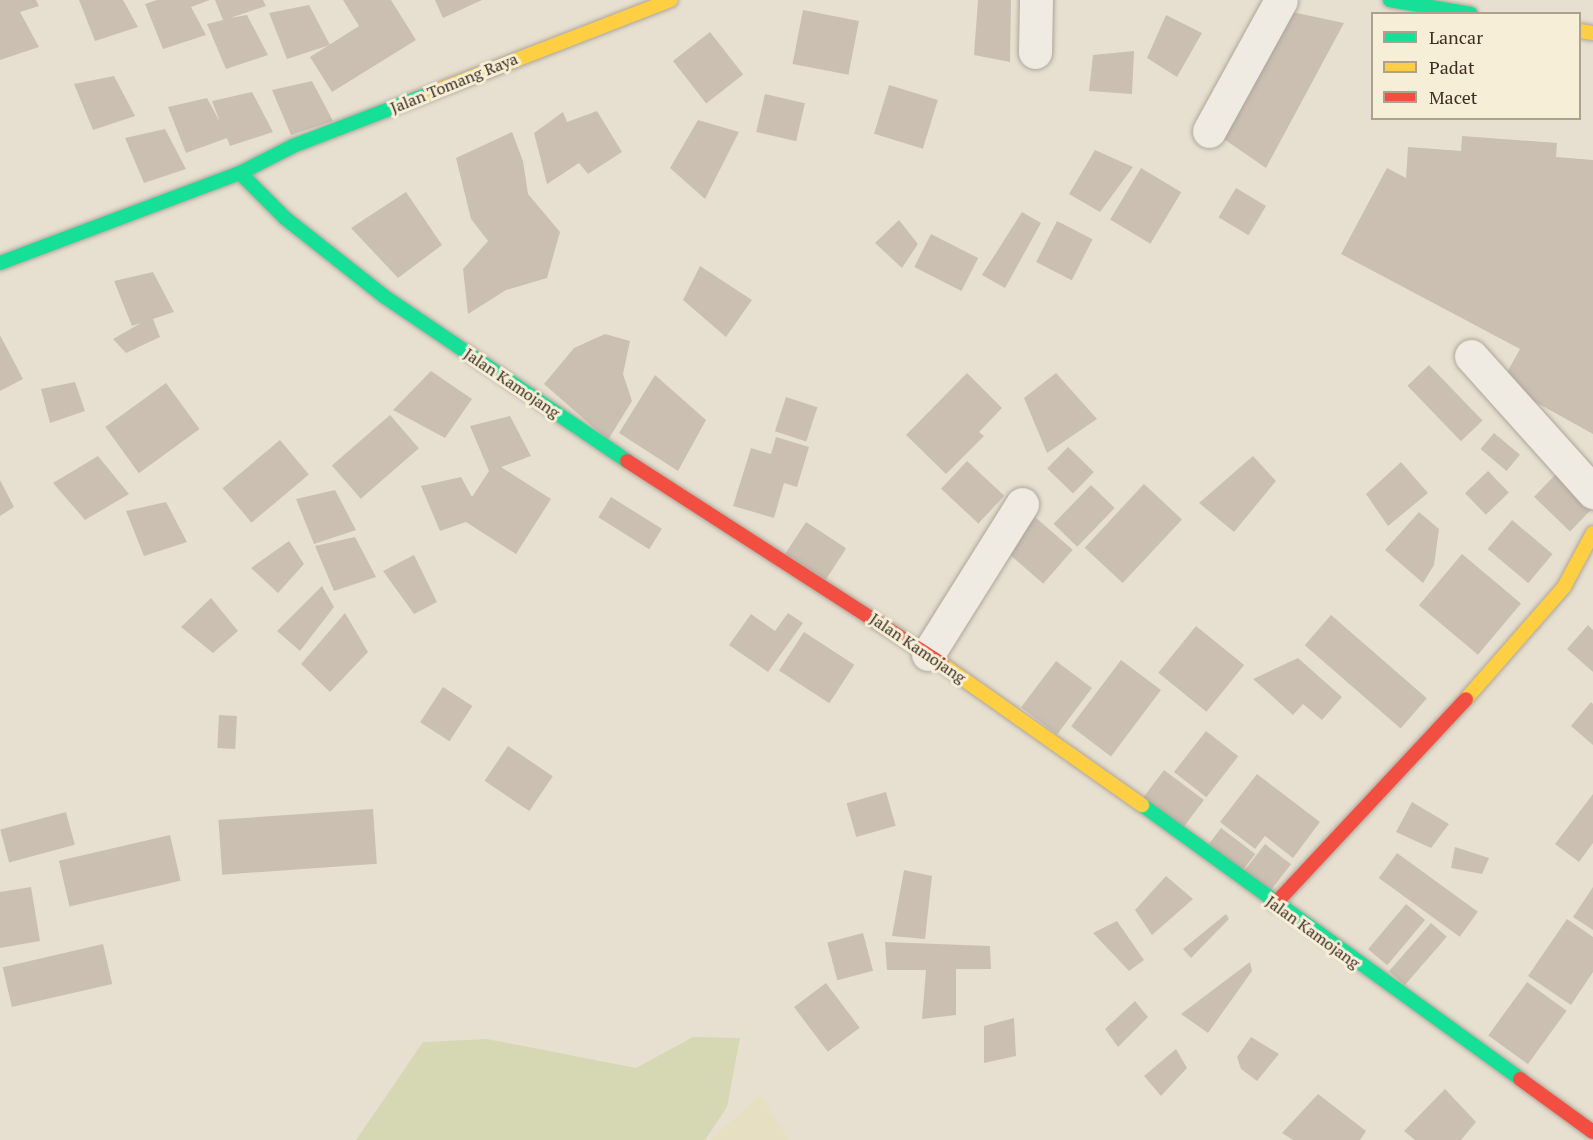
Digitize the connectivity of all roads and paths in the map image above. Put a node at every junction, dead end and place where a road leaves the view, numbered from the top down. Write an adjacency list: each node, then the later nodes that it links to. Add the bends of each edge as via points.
1 (671, 0): 8 (main road, Jalan Tomang Raya, via 293,146)
2 (1036, 0): 6 (street)
3 (1281, 0): 7 (street)
4 (1390, 0): 5 (main road)
5 (1460, 12)
6 (1035, 52)
7 (1209, 131)
8 (240, 173): 9 (main road, Jalan Tomang Raya); 14 (main road, Jalan Kamojang, via 285,218 385,297 624,459)
9 (0, 263)
10 (1471, 356): 11 (street)
11 (1593, 492)
12 (1022, 504): 14 (street)
13 (1593, 533): 15 (main road, via 1564,587 1449,719)
14 (928, 654): 15 (main road, Jalan Kamojang)
15 (1275, 904): 16 (main road, Jalan Kamojang)
16 (1593, 1132)

